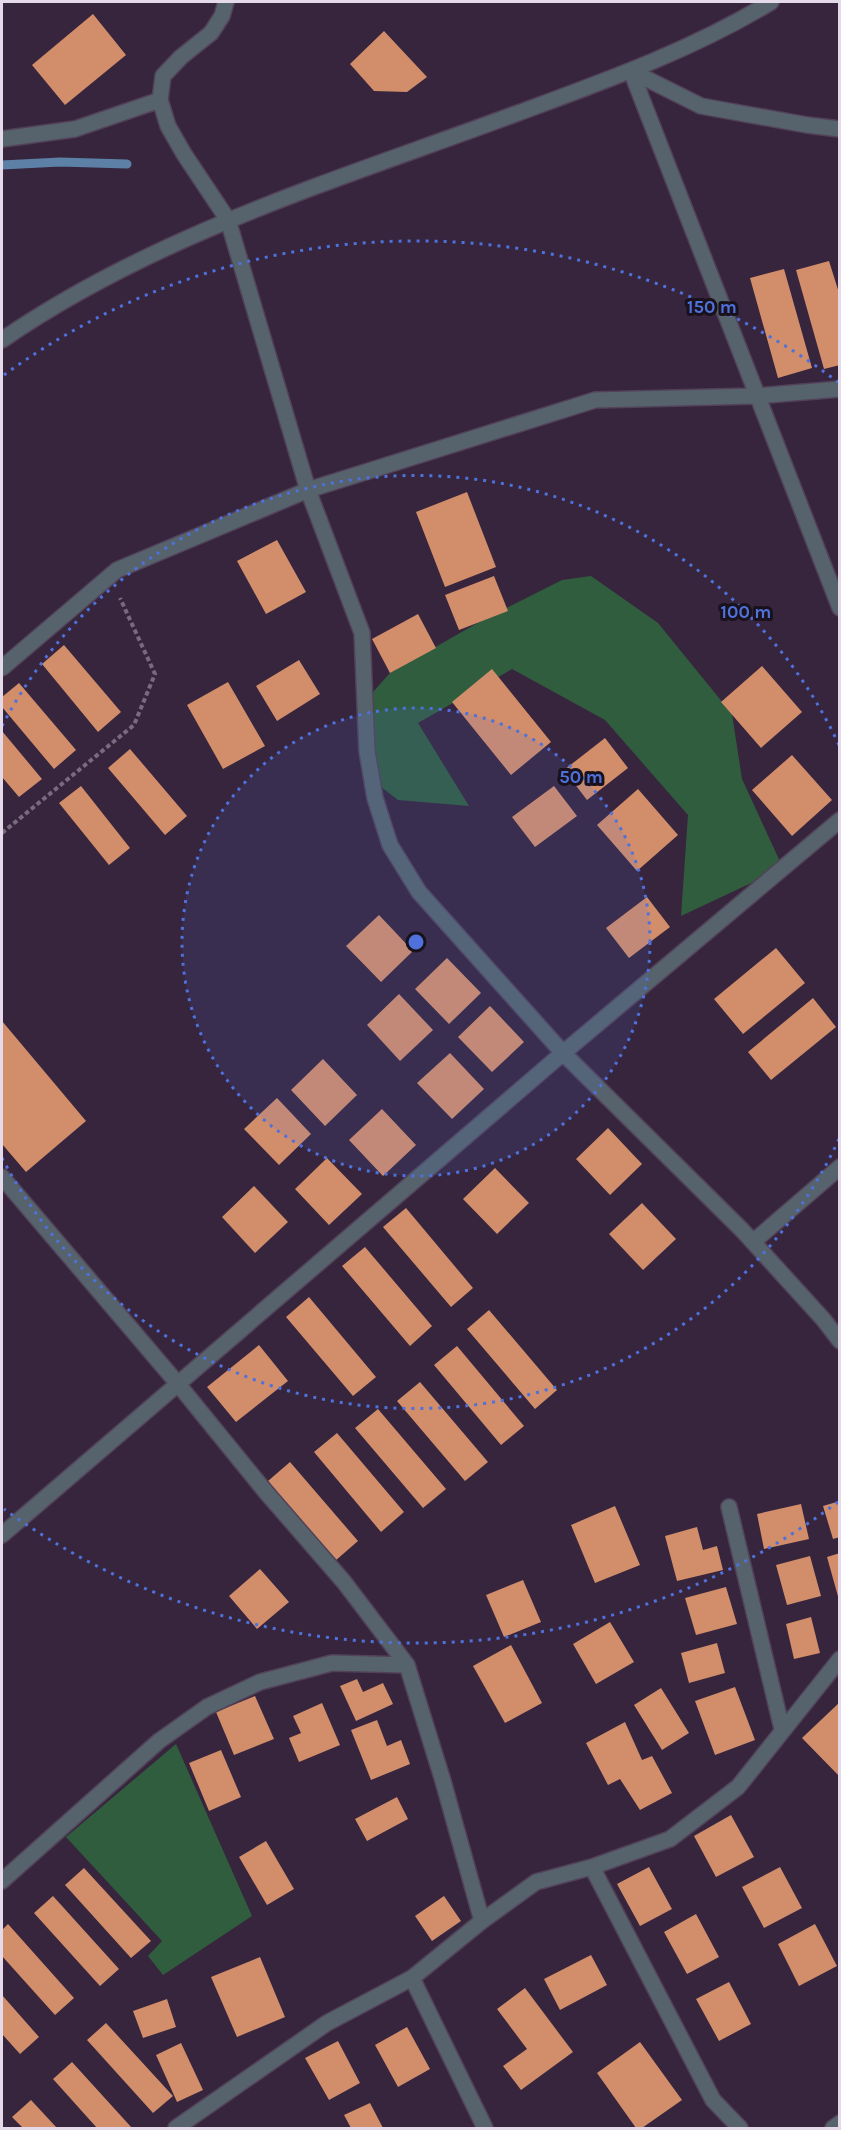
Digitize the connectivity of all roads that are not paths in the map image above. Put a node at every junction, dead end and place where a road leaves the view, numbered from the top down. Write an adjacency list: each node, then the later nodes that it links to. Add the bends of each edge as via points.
1 (226, 2): 4 (street, via 211,33 163,76)
2 (771, 2): 3 (street)
3 (631, 71): 5 (street, via 701,105); 7 (street); 10 (street)
4 (160, 100): 6 (street, via 75,129); 7 (street, via 168,126)
5 (840, 129)
6 (2, 139)
7 (228, 220): 8 (street, via 120,272 34,318); 11 (street)
8 (2, 340)
9 (840, 389): 10 (street)
10 (755, 396): 11 (street, via 595,400); 12 (street)
11 (308, 490): 13 (street, via 117,570); 15 (street, via 362,633 367,751 375,798 390,845 419,892)
12 (840, 608)
13 (2, 668)
14 (840, 820): 15 (street)
15 (563, 1053): 18 (street); 20 (street)
16 (840, 1167): 18 (street)
17 (2, 1177): 20 (street)
18 (753, 1242): 19 (street)
19 (840, 1341)
20 (178, 1384): 22 (street); 24 (street, via 344,1582)
21 (729, 1507): 25 (street)
22 (2, 1535)
23 (840, 1659): 25 (street)
24 (406, 1665): 27 (street, via 332,1663 260,1682 207,1707 159,1741); 28 (street)
25 (782, 1730): 26 (street, via 738,1787 670,1839)
26 (592, 1867): 28 (street, via 536,1882); 33 (street, via 713,2100)
27 (2, 1881)
28 (482, 1921): 29 (street)
29 (412, 1978): 31 (street, via 327,2024); 32 (street)
30 (840, 2123): 34 (street)
31 (176, 2128)
32 (484, 2128)
33 (740, 2128)
34 (833, 2128)

